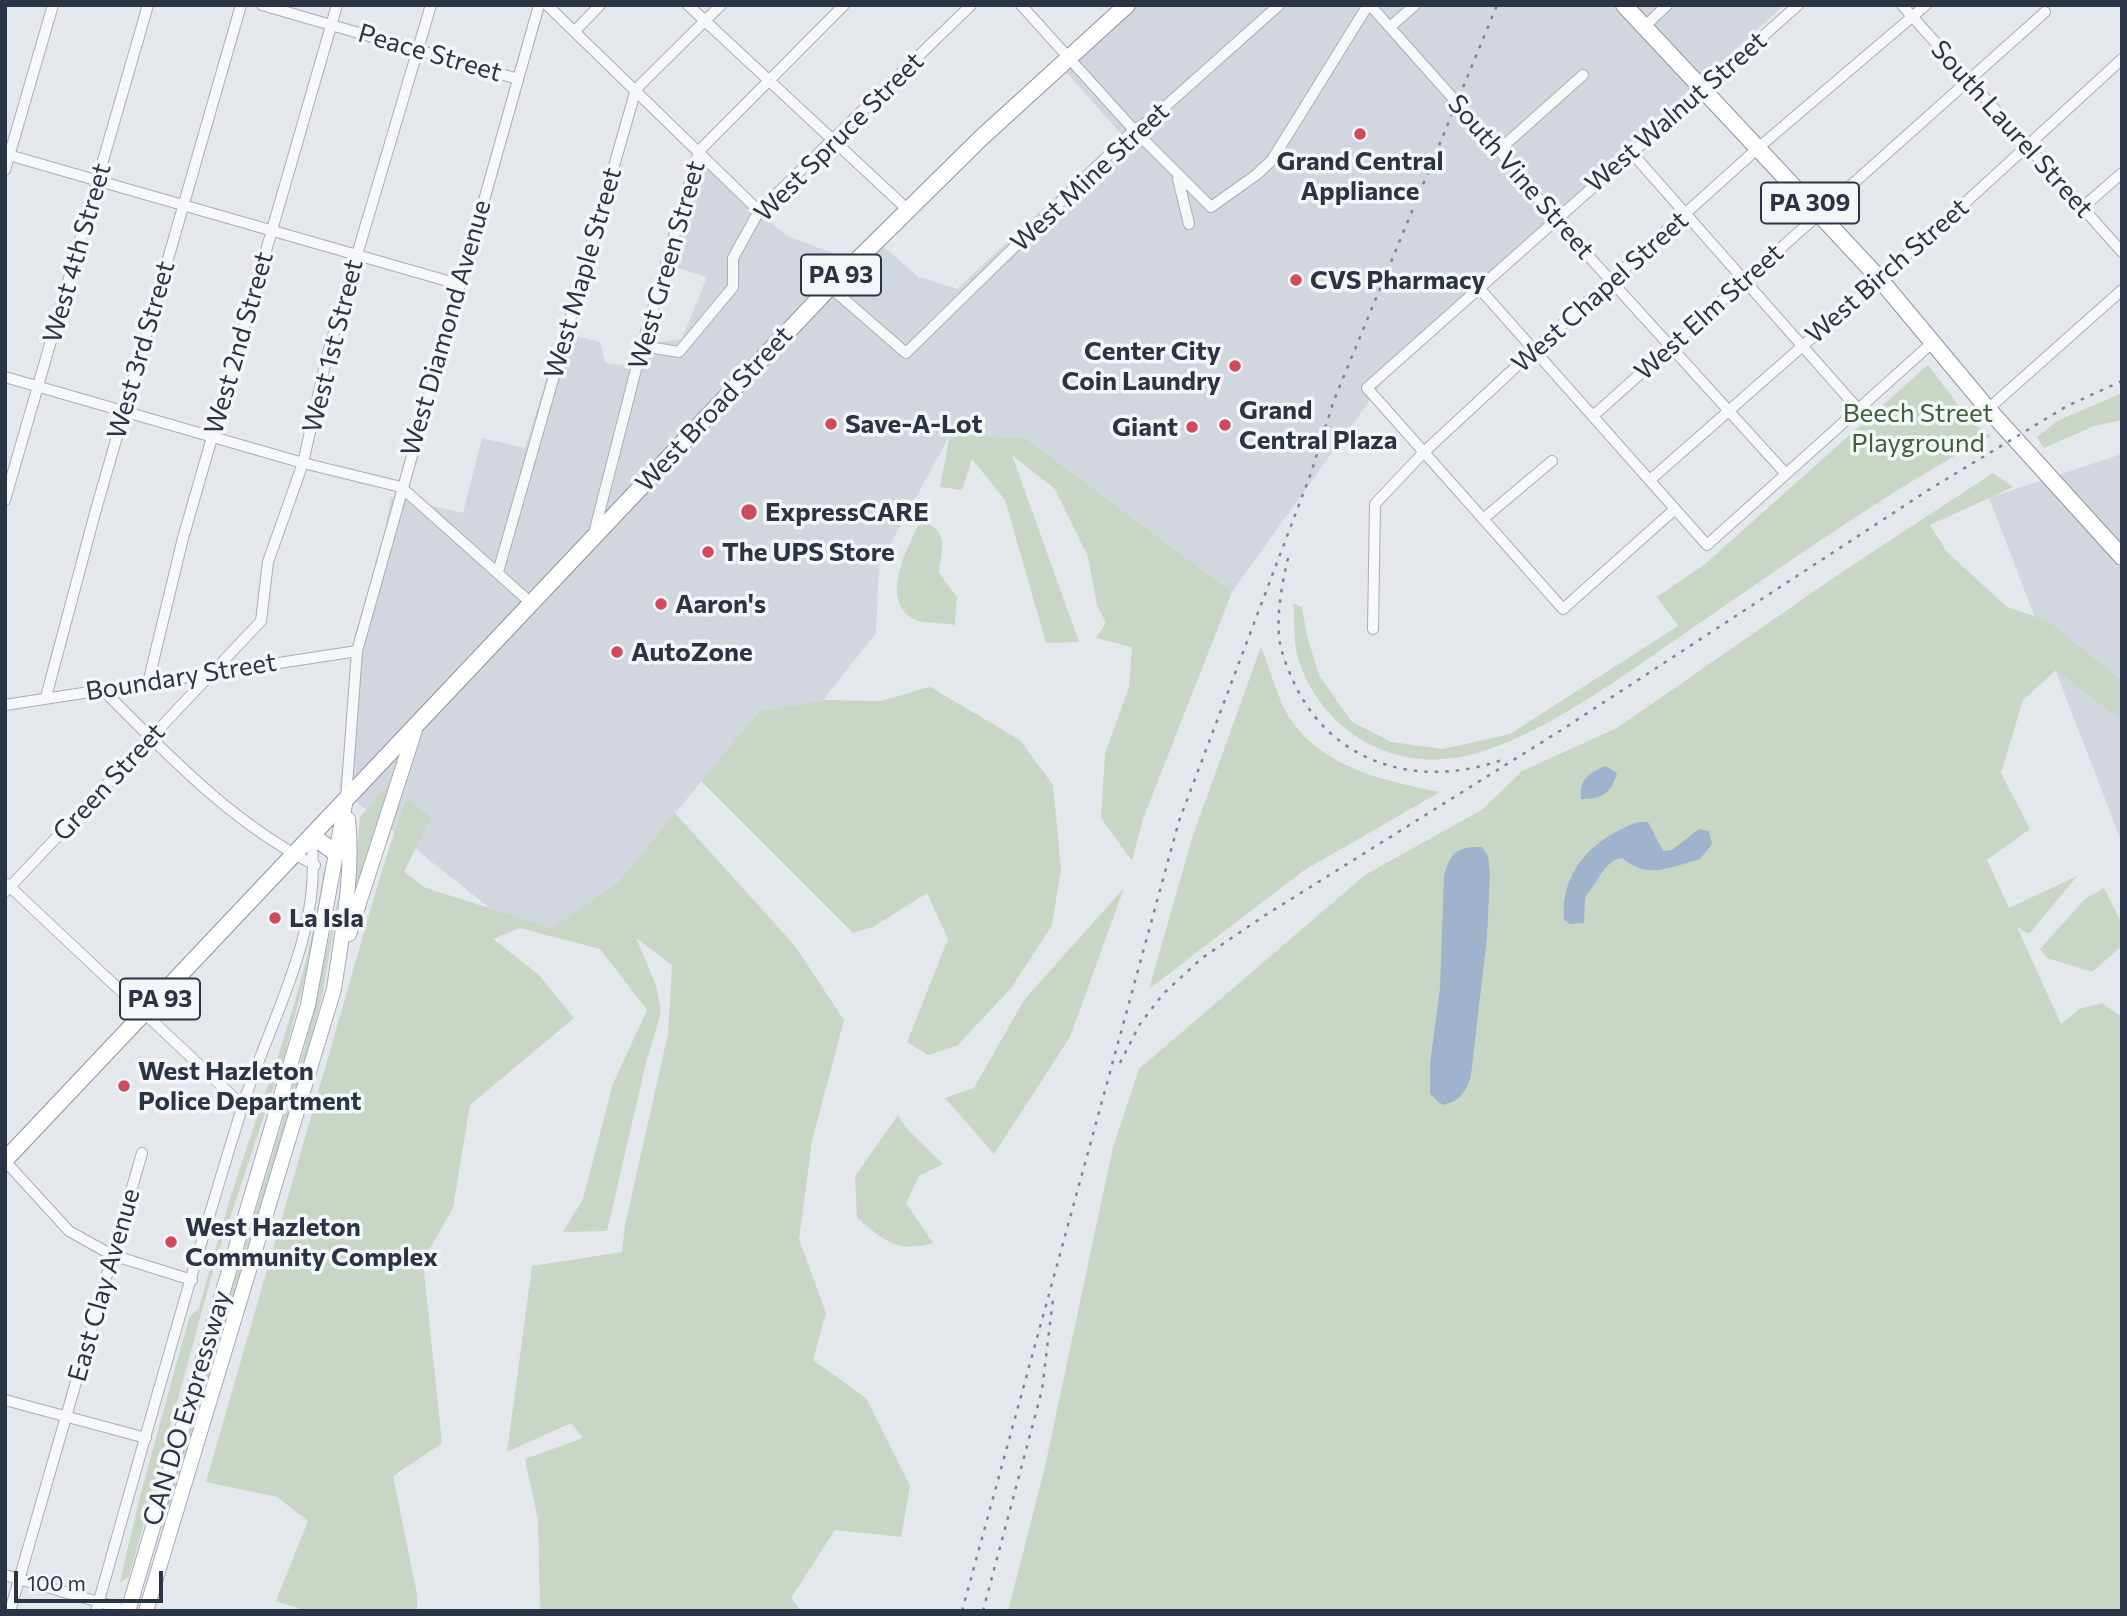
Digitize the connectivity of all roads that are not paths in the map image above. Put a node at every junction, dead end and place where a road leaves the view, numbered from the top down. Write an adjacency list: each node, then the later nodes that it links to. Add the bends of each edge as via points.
1 (53, 5): 47 (street)
2 (148, 5): 51 (street, West 4th Street)
3 (241, 5): 52 (street, West 3rd Street)
4 (262, 5): 27 (street, Peace Street)
5 (337, 5): 27 (street, West 2nd Street)
6 (431, 5): 31 (street, West 1st Street)
7 (539, 5): 35 (street, West Diamond Avenue)
8 (547, 5): 30 (street)
9 (600, 5): 30 (street)
10 (688, 5): 26 (street)
11 (721, 5): 26 (street, West Maple Street)
12 (971, 5): 41 (street, West Spruce Street)
13 (1021, 5): 32 (street)
14 (1127, 5): 32 (highway, West Broad Street / PA 93)
15 (1279, 5): 40 (street, West Mine Street)
16 (1369, 5): 28 (street, South Vine Street); 50 (street, via 1272,160 1256,175 1211,207)
17 (1415, 5): 28 (street)
18 (1624, 5): 29 (highway, PA 309)
19 (1667, 5): 29 (street)
20 (1798, 5): 39 (street, West Walnut Street)
21 (1902, 5): 25 (street, South Laurel Street)
22 (1926, 5): 25 (street, West Chapel Street)
23 (840, 6): 36 (street, West Green Street)
24 (2045, 12): 37 (street, West Elm Street)
25 (1913, 17): 37 (street, South Laurel Street); 43 (street, West Chapel Street)
26 (705, 22): 36 (street); 38 (street, West Maple Street)
27 (331, 25): 31 (street, Peace Street); 60 (street, West 2nd Street)
28 (1390, 27): 44 (street, South Vine Street)
29 (1644, 27): 39 (highway, PA 309)
30 (575, 31): 38 (street)
31 (416, 49): 35 (street, Peace Street); 62 (street, West 1st Street)
32 (1068, 58): 40 (street); 54 (highway, West Broad Street / PA 93)
33 (2122, 59): 42 (street, West Birch Street)
34 (1583, 75): 44 (street)
35 (518, 79): 66 (street, West Diamond Avenue)
36 (768, 79): 41 (street); 45 (street, West Green Street)
37 (1969, 80): 42 (street, South Laurel Street); 57 (street, West Elm Street)
38 (636, 89): 45 (street); 94 (street, West Maple Street)
39 (1702, 89): 43 (highway, PA 309); 46 (street, West Walnut Street)
40 (1134, 130): 50 (street); 67 (street, West Mine Street, via 906,353)
41 (835, 139): 54 (street); 55 (street, West Spruce Street)
42 (2026, 145): 53 (street, South Laurel Street); 63 (street, West Birch Street)
43 (1758, 148): 56 (street, West Chapel Street); 57 (highway, PA 309)
44 (1499, 150): 58 (street, South Vine Street)
45 (699, 151): 55 (street); 73 (street, West Green Street)
46 (1630, 152): 56 (street); 58 (street, West Walnut Street)
47 (7, 155): 48 (street); 51 (street)
48 (5, 170)
49 (2122, 173): 53 (street)
50 (1178, 177): 59 (street)
51 (98, 181): 52 (street); 76 (street, West 4th Street)
52 (183, 205): 60 (street); 80 (street, West 3rd Street)
53 (2082, 208): 61 (street, South Laurel Street)
54 (908, 210): 67 (highway, West Broad Street / PA 93)
55 (759, 211): 73 (street, West Spruce Street, via 733,258 733,287 679,352)
56 (1686, 214): 64 (street); 65 (street, West Chapel Street)
57 (1820, 214): 63 (highway, PA 309); 64 (street, West Elm Street)
58 (1554, 218): 65 (street, South Vine Street); 68 (street, West Walnut Street)
59 (1189, 224)
60 (271, 231): 62 (street); 82 (street, West 2nd Street)
61 (2122, 252)
62 (356, 255): 66 (street); 85 (street, West 1st Street)
63 (1878, 277): 70 (highway, PA 309); 72 (street, West Birch Street)
64 (1745, 281): 71 (street, West Elm Street); 72 (street)
65 (1612, 282): 71 (street, South Vine Street); 74 (street, West Chapel Street)
66 (458, 284): 88 (street, West Diamond Avenue)
67 (830, 287): 92 (highway, West Broad Street / PA 93)
68 (1479, 288): 74 (street); 83 (street, West Walnut Street, via 1367,388)
69 (2122, 290): 78 (street)
70 (1933, 342): 77 (street); 78 (highway, PA 309)
71 (1672, 345): 79 (street, South Vine Street); 81 (street, West Elm Street)
72 (1801, 345): 77 (street); 79 (street, West Birch Street)
73 (642, 346): 92 (street, West Green Street)
74 (1534, 350): 81 (street); 83 (street, West Chapel Street)
75 (5, 377): 76 (street)
76 (38, 387): 80 (street); 89 (street, West 4th Street)
77 (1858, 409): 86 (street)
78 (1987, 409): 93 (highway, PA 309)
79 (1729, 410): 86 (street, South Vine Street); 87 (street, West Birch Street)
80 (124, 411): 82 (street); 101 (street, West 3rd Street)
81 (1593, 416): 87 (street)
82 (212, 437): 85 (street); 99 (street, West 2nd Street)
83 (1424, 453): 91 (street); 96 (street, West Chapel Street, via 1375,504)
84 (1552, 461): 91 (street)
85 (303, 463): 88 (street); 98 (street, West 1st Street, via 268,562 261,621)
86 (1786, 474): 90 (street, via 1707,545)
87 (1650, 480): 90 (street)
88 (401, 487): 94 (street); 97 (street, West Diamond Avenue)
89 (5, 500)
90 (1675, 509): 91 (street, via 1563,609)
91 (1483, 519)
92 (593, 537): 95 (highway, West Broad Street / PA 93)
93 (2122, 557)
94 (498, 572): 95 (street)
95 (531, 603): 103 (highway, West Broad Street / PA 93)
96 (1373, 629)
97 (356, 651): 98 (street, Boundary Street); 105 (street, West Diamond Avenue)
98 (214, 672): 99 (street, Boundary Street); 104 (street, Green Street)
99 (148, 683): 100 (street, Boundary Street)
100 (104, 691): 101 (street, Boundary Street); 104 (street)
101 (46, 697): 102 (street, Boundary Street)
102 (5, 705)
103 (415, 730): 105 (highway, West Broad Street / PA 93); 111 (main road)
104 (151, 738): 108 (street, via 213,797); 110 (street, Green Street)
105 (346, 799): 106 (highway, PA 93); 107 (main road, CAN DO Expressway); 111 (main road, CAN DO Expressway, via 351,841)
106 (312, 838): 107 (highway); 108 (highway, PA 93); 109 (street)
107 (337, 854): 125 (main road, CAN DO Expressway, via 308,1005)
108 (296, 856): 109 (street); 112 (highway, PA 93)
109 (315, 865): 113 (street, via 302,944)
110 (7, 887): 112 (street)
111 (334, 989): 126 (main road, CAN DO Expressway)
112 (145, 1014): 113 (street); 115 (highway, PA 93)
113 (243, 1106): 117 (street)
114 (142, 1153): 116 (street, East Clay Avenue)
115 (5, 1161): 116 (street, via 69,1231)
116 (112, 1255): 117 (street); 119 (street, East Clay Avenue)
117 (192, 1280): 120 (street)
118 (5, 1400): 119 (street)
119 (66, 1416): 120 (street); 122 (street, East Clay Avenue)
120 (146, 1438): 123 (street)
121 (5, 1575): 122 (street)
122 (19, 1579): 123 (street); 124 (street, East Clay Avenue)
123 (98, 1606): 125 (street)
124 (10, 1611)
125 (129, 1611)
126 (146, 1611)

